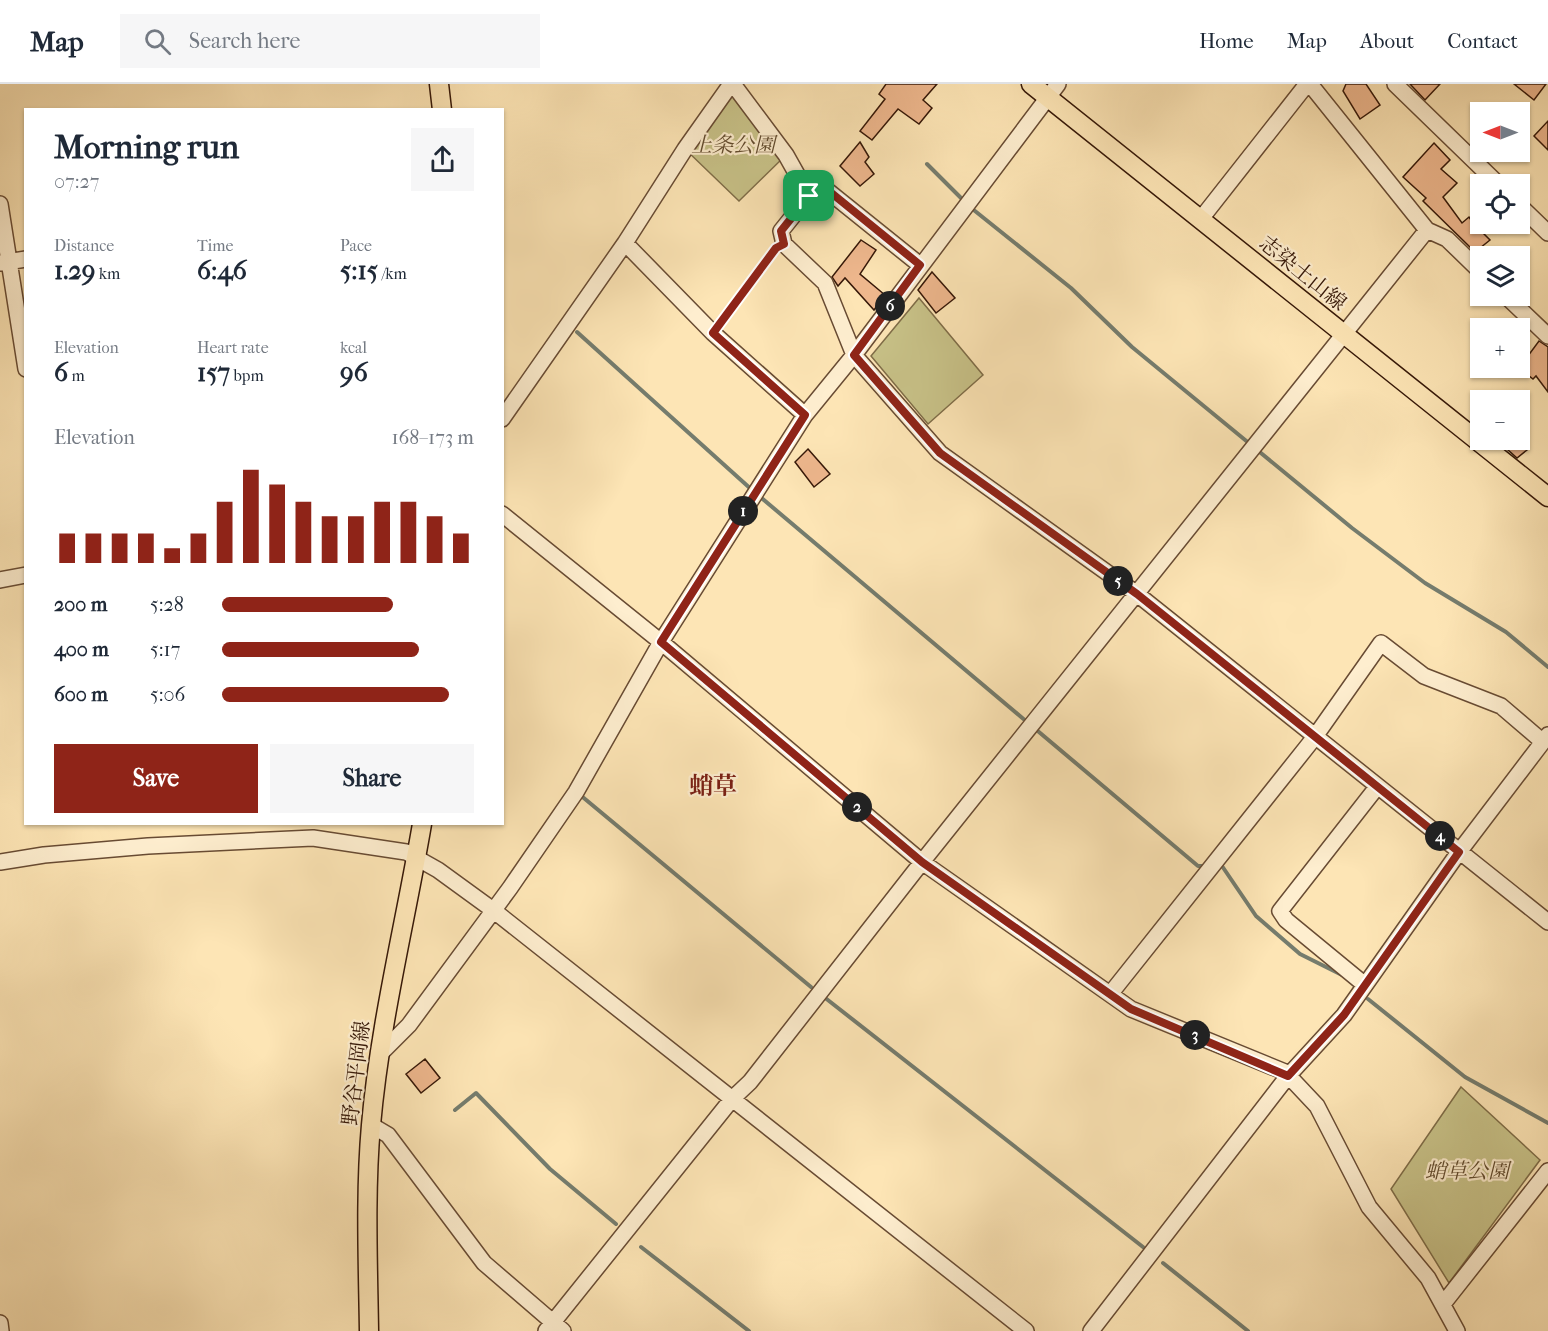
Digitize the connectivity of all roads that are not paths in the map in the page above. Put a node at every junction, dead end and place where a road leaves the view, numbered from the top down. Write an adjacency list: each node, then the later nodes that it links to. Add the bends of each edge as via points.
1 (439, 84): 7 (main road)
2 (732, 84): 9 (street, via 786,155); 15 (street, via 685,149)
3 (1031, 84): 6 (main road, 志染土山線)
4 (1309, 84): 12 (street); 13 (street)
5 (1395, 84): 8 (street)
6 (1052, 90): 12 (main road, 志染土山線); 19 (street)
7 (442, 108)
8 (1488, 174)
9 (809, 196): 19 (street, via 824,187); 23 (street, via 781,231 784,244 825,283)
10 (0, 204): 18 (street)
11 (1530, 216): 14 (street)
12 (1200, 220): 21 (main road, 志染土山線)
13 (1426, 230): 17 (street, via 1447,239); 21 (street)
14 (1548, 233)
15 (626, 243): 25 (street, via 713,333); 26 (street)
16 (24, 260): 18 (street)
17 (1470, 261)
18 (4, 263): 24 (street)
19 (920, 265): 23 (street)
20 (1516, 306): 22 (street)
21 (1342, 333): 27 (main road, 志染土山線); 31 (street)
22 (1548, 336)
23 (854, 355): 25 (street); 31 (street, via 940,453)
24 (24, 359)
25 (805, 415): 32 (street)
26 (504, 416)
27 (1548, 497)
28 (504, 516): 32 (street)
29 (24, 575): 30 (street)
30 (0, 580)
31 (1137, 594): 33 (street); 40 (street)
32 (661, 642): 40 (street); 41 (street, via 576,792)
33 (1314, 738): 34 (street, via 1381,643 1424,676 1501,706); 35 (street); 44 (street)
34 (1545, 739): 37 (street)
35 (1377, 787): 37 (street); 43 (street, via 1280,910 1286,920)
36 (422, 825): 38 (main road, 野谷平岡線)
37 (1459, 852): 42 (street); 43 (street)
38 (416, 859): 39 (street, via 406,852 313,838 148,846); 41 (street); 45 (main road, 野谷平岡線)
39 (0, 862)
40 (922, 862): 44 (street); 47 (street, via 750,1082)
41 (493, 910): 45 (street, via 409,1025); 47 (street)
42 (1548, 922)
43 (1365, 985): 46 (street, via 1331,1030)
44 (1111, 993): 46 (street, via 1131,1009)
45 (381, 1053): 48 (main road, 野谷平岡線)
46 (1288, 1076): 50 (street, via 1317,1106 1369,1207 1428,1278); 56 (street)
47 (732, 1099): 52 (street); 55 (street)
48 (371, 1125): 52 (street, via 388,1135 484,1263); 54 (main road, 野谷平岡線)
49 (1548, 1171): 50 (street)
50 (1443, 1304): 57 (street)
51 (0, 1323): 53 (street)
52 (554, 1328)
53 (1, 1331)
54 (369, 1331)
55 (1026, 1331)
56 (1091, 1331)
57 (1457, 1331)

